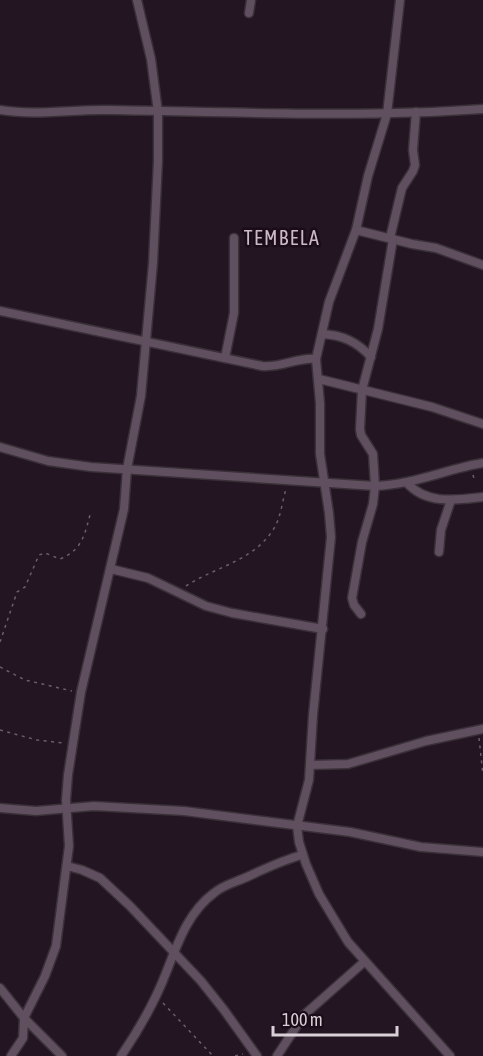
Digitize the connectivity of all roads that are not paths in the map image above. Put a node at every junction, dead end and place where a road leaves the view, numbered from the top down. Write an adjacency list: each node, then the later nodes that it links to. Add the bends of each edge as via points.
1 (136, 0): 7 (street, via 151,59)
2 (251, 0): 4 (street)
3 (400, 0): 9 (street)
4 (249, 13)
5 (483, 109): 8 (street)
6 (0, 110): 7 (street)
7 (158, 112): 9 (street); 16 (street)
8 (416, 112): 9 (street); 12 (street, via 415,165 402,188)
9 (387, 114): 10 (street)
10 (356, 230): 12 (street); 15 (street, via 329,302)
11 (234, 238): 18 (street, via 234,313)
12 (392, 239): 13 (street, via 444,250); 17 (street)
13 (483, 265)
14 (0, 311): 16 (street)
15 (322, 334): 17 (street, via 349,339); 19 (street)
16 (147, 341): 18 (street); 25 (street)
17 (371, 357): 21 (street)
18 (225, 358): 19 (street, via 270,367 298,359)
19 (316, 359): 20 (street)
20 (318, 379): 21 (street); 26 (street)
21 (362, 390): 22 (street); 28 (street, via 360,429 373,454)
22 (483, 424)
23 (0, 447): 25 (street, via 57,463)
24 (483, 463): 27 (street)
25 (127, 469): 26 (street); 32 (street, via 124,509)
26 (324, 482): 28 (street); 34 (street, via 331,537)
27 (407, 483): 28 (street); 30 (street, via 428,498)
28 (375, 486): 33 (street, via 352,598)
29 (483, 497): 30 (street)
30 (451, 500): 31 (street)
31 (439, 552)
32 (111, 569): 34 (street, via 148,578 207,606); 38 (street, via 81,693 66,792)
33 (361, 614)
34 (323, 629): 36 (street)
35 (481, 730): 36 (street, via 348,764)
36 (311, 765): 39 (street)
37 (0, 808): 38 (street)
38 (68, 809): 39 (street, via 94,806 184,810); 42 (street)
39 (297, 826): 40 (street, via 421,847); 41 (street)
40 (483, 852)
41 (303, 855): 43 (street, via 279,861 215,891 196,912); 44 (street, via 328,909)
42 (67, 866): 43 (street, via 100,878); 46 (street, via 56,946)
43 (174, 953): 49 (street, via 157,995); 50 (street, via 215,998)
44 (364, 962): 51 (street, via 304,1015); 52 (street)
45 (0, 987): 46 (street)
46 (24, 1018): 47 (street, via 22,1038); 48 (street)
47 (12, 1056)
48 (62, 1056)
49 (121, 1056)
50 (257, 1056)
51 (277, 1056)
52 (450, 1056)

